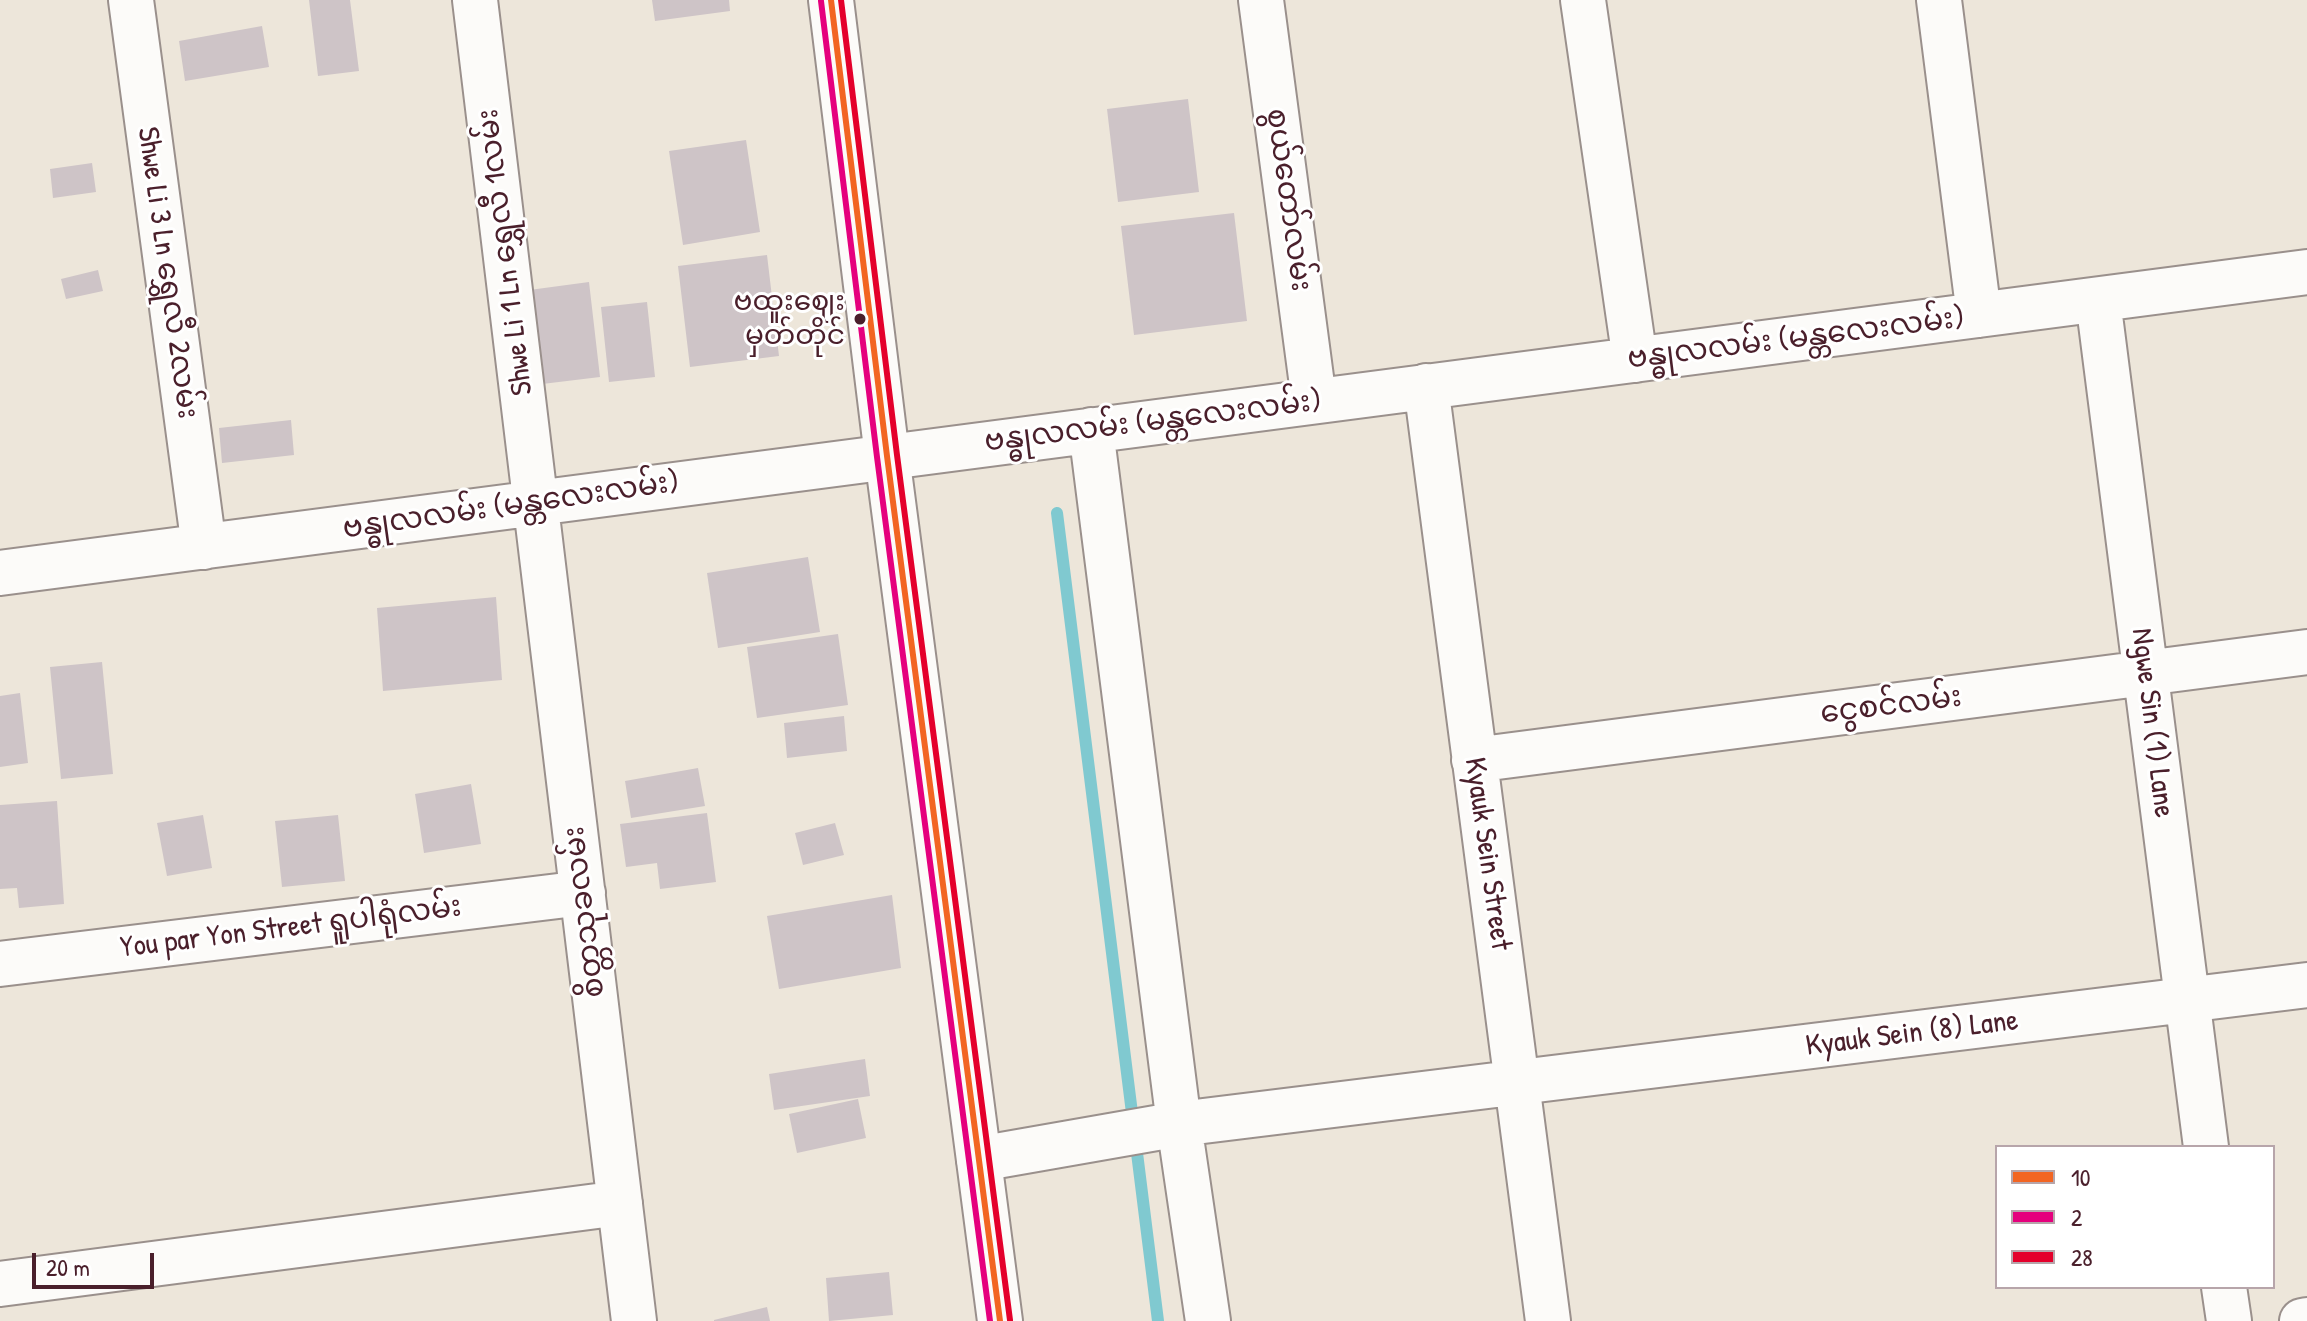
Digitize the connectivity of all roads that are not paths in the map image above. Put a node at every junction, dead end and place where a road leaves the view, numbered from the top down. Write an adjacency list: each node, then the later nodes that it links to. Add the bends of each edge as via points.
1 (131, 0): 16 (street, Shwe Li 3 Ln ရွှေလီ 2လမ်း)
2 (475, 0): 15 (street, Shwe Li 1 Ln ရွှေလီ 1လမ်း)
3 (831, 0): 14 (street)
4 (1261, 0): 12 (street, စွယ်တော်လမ်း)
5 (1583, 0): 10 (street)
6 (1939, 0): 9 (street)
7 (2307, 272): 8 (street, ဗန္ဓုလလမ်း (မန္တလေးလမ်း))
8 (2098, 300): 9 (street, ဗန္ဓုလလမ်း (မန္တလေးလမ်း)); 19 (street, Ngwe Sin (1) Lane)
9 (1979, 315): 10 (street, ဗန္ဓုလလမ်း (မန္တလေးလမ်း))
10 (1635, 360): 11 (street, ဗန္ဓုလလမ်း (မန္တလေးလမ်း))
11 (1426, 386): 12 (street, ဗန္ဓုလလမ်း (မန္တလေးလမ်း)); 20 (street, Kyauk Sein Street)
12 (1314, 400): 13 (street, ဗန္ဓုလလမ်း (မန္တလေးလမ်း))
13 (1091, 430): 14 (street, ဗန္ဓုလလမ်း (မန္တလေးလမ်း)); 26 (street)
14 (887, 456): 15 (street, ဗန္ဓုလလမ်း (မန္တလေးလမ်း)); 28 (street)
15 (536, 504): 16 (street, ဗန္ဓုလလမ်း (မန္တလေးလမ်း)); 21 (street, စိတ္တသုခလမ်း)
16 (204, 547): 17 (street, ဗန္ဓုလလမ်း (မန္တလေးလမ်း))
17 (0, 573)
18 (2307, 652): 19 (street, ငွေစင်လမ်း)
19 (2146, 673): 20 (street, ငွေစင်လမ်း); 24 (street, Ngwe Sin (1) Lane)
20 (1474, 760): 25 (street, Kyauk Sein Street)
21 (583, 893): 22 (street, You par Yon Street ရူပါရုံလမ်း); 29 (street, စိတ္တသုခလမ်း)
22 (0, 964)
23 (2307, 985): 24 (street, Kyauk Sein (8) Lane)
24 (2188, 999): 25 (street, Kyauk Sein (8) Lane); 27 (street, Ngwe Sin (1) Lane)
25 (1517, 1082): 26 (street, Kyauk Sein (8) Lane); 35 (street, Kyauk Sein Street)
26 (1169, 1125): 28 (street, Kyauk Sein (8) Lane); 34 (street)
27 (2206, 1145)
28 (979, 1159): 33 (street)
29 (620, 1203): 30 (street); 32 (street, စိတ္တသုခလမ်း)
30 (0, 1284)
31 (2224, 1289): 36 (street)
32 (634, 1321)
33 (1000, 1321)
34 (1208, 1321)
35 (1548, 1321)
36 (2229, 1321)

